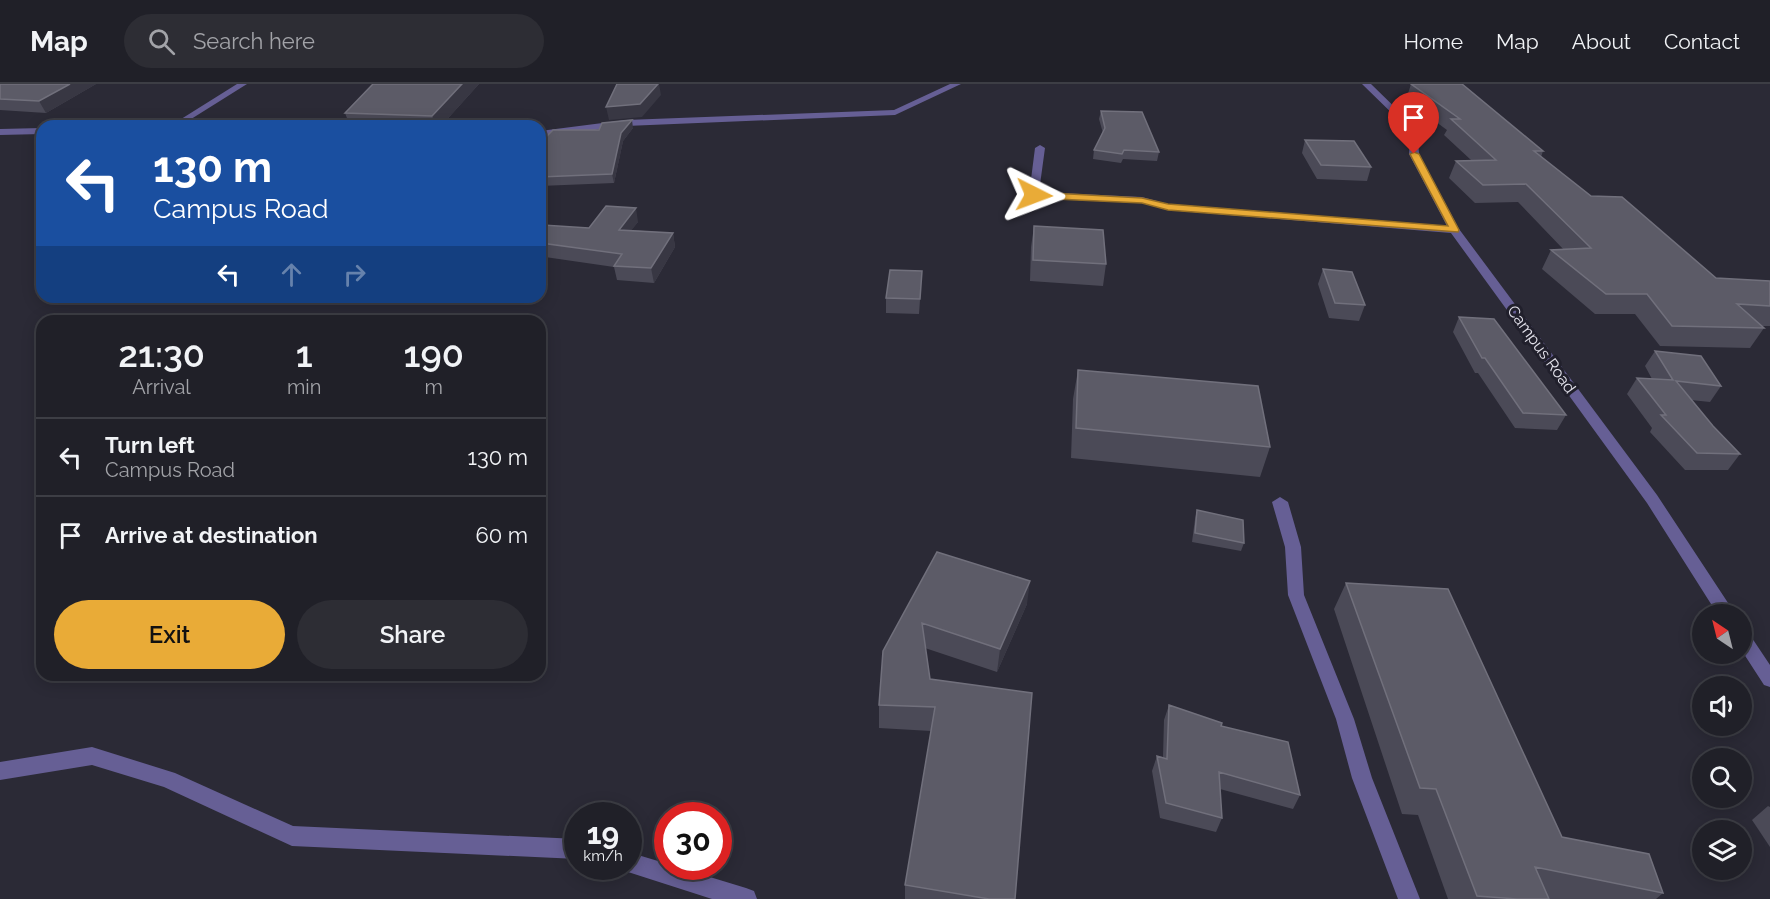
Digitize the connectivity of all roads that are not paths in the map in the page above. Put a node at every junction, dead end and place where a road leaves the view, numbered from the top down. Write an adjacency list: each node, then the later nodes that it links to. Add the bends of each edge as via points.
1 (243, 84): 4 (street)
2 (957, 84): 7 (street, via 894,112 626,123)
3 (1366, 84): 9 (street, Campus Road, via 1408,124 1414,154)
4 (184, 120)
5 (36, 131): 6 (street)
6 (0, 132)
7 (546, 133)
8 (1040, 148): 9 (street, via 1034,195 1142,200 1168,207)
9 (1454, 230): 11 (street, Campus Road, via 1652,500)
10 (1280, 502): 18 (street, via 1293,547 1296,595 1345,718 1362,778)
11 (1720, 604)
12 (1752, 652): 13 (street)
13 (1770, 680)
14 (0, 771): 15 (street, via 92,756 168,779 292,836)
15 (564, 848)
16 (642, 866): 17 (street)
17 (746, 899)
18 (1409, 899)

